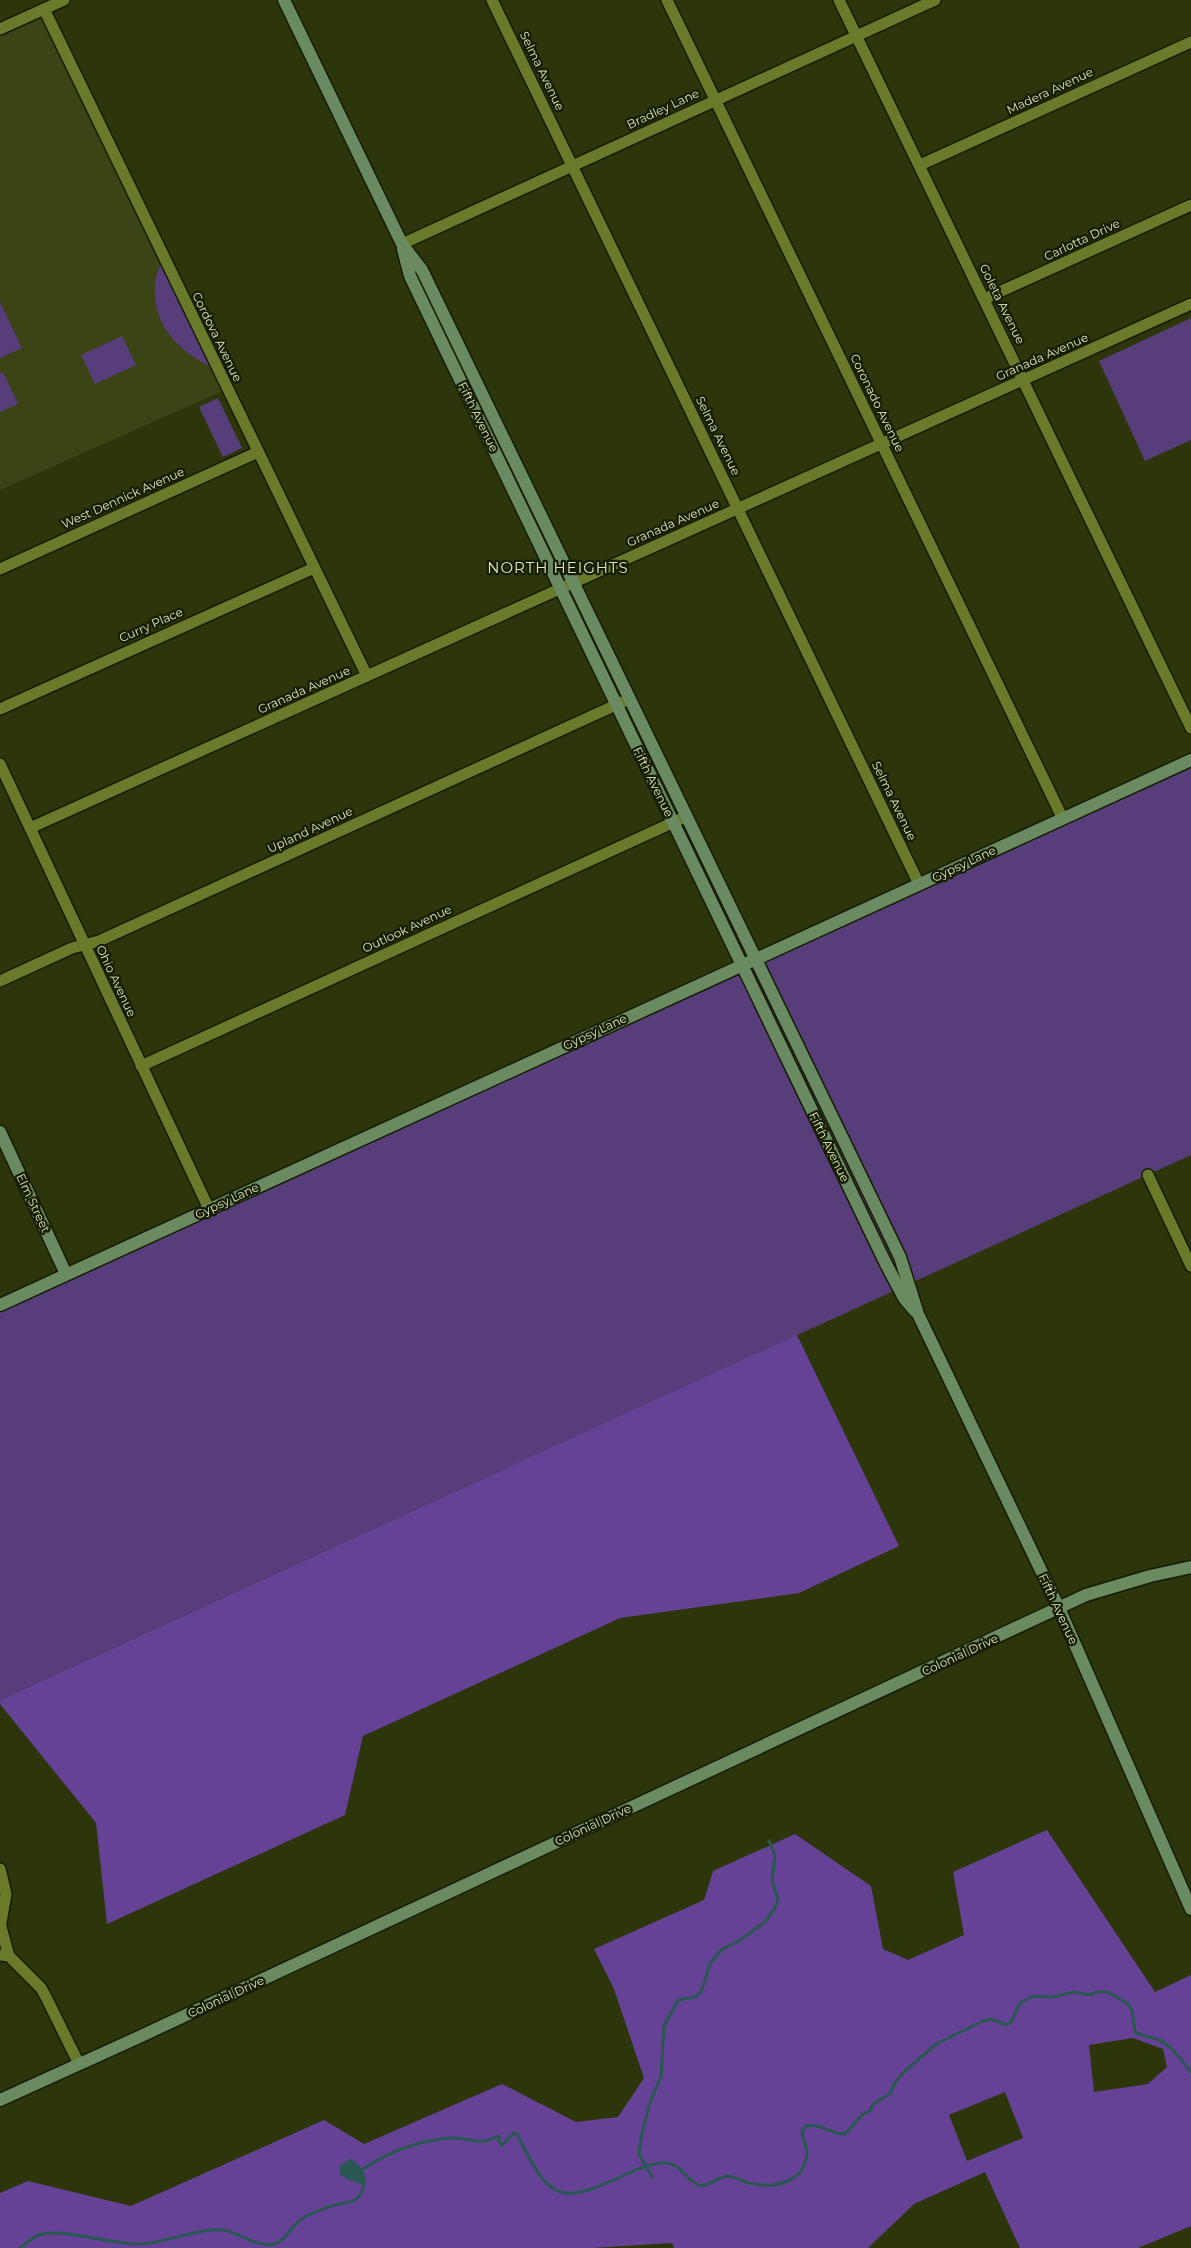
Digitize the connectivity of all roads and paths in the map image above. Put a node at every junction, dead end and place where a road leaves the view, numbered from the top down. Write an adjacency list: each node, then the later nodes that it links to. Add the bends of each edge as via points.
1 (64, 0): 7 (street)
2 (284, 0): 15 (street, Fifth Avenue)
3 (492, 0): 13 (street, Selma Avenue)
4 (667, 0): 11 (street, Coronado Avenue)
5 (839, 0): 9 (street, Goleta Avenue)
6 (935, 0): 9 (street, Bradley Lane)
7 (44, 9): 8 (street); 20 (street, Cordova Avenue)
8 (0, 29)
9 (857, 36): 11 (street, Bradley Lane); 12 (street, Goleta Avenue)
10 (1191, 42): 12 (street, Madera Avenue)
11 (715, 100): 13 (street, Bradley Lane); 19 (street, Coronado Avenue)
12 (920, 165): 16 (street, Goleta Avenue)
13 (572, 166): 15 (street, Bradley Lane); 21 (street, Selma Avenue)
14 (1191, 205): 16 (street, Carlotta Drive)
15 (402, 244): 24 (street, Fifth Avenue, via 422,270); 25 (street, Fifth Avenue, via 410,276)
16 (984, 299): 18 (street, Goleta Avenue)
17 (1191, 304): 18 (street, Granada Avenue)
18 (1023, 380): 19 (street, Granada Avenue); 30 (street, Goleta Avenue)
19 (882, 444): 21 (street, Granada Avenue); 34 (street, Coronado Avenue)
20 (258, 452): 22 (street, Cordova Avenue); 23 (street, West Dennick Avenue)
21 (738, 509): 24 (street, Granada Avenue); 37 (street, Selma Avenue)
22 (314, 568): 26 (street, Cordova Avenue); 29 (street, Curry Place)
23 (0, 569)
24 (573, 584): 25 (street, Granada Avenue); 27 (street, Fifth Avenue)
25 (561, 589): 26 (street, Granada Avenue); 28 (street, Fifth Avenue)
26 (367, 676): 36 (street, Granada Avenue)
27 (629, 699): 28 (street, Upland Avenue); 33 (street, Fifth Avenue)
28 (616, 705): 35 (street, Fifth Avenue); 38 (street, Upland Avenue, via 99,941)
29 (0, 708)
30 (1191, 728)
31 (1191, 760): 34 (street, Gypsy Lane)
32 (0, 764): 36 (street, Ohio Avenue)
33 (685, 817): 35 (street, Outlook Avenue); 39 (street, Fifth Avenue)
34 (1063, 818): 37 (street, Gypsy Lane)
35 (672, 823): 40 (street, Fifth Avenue); 42 (street, Outlook Avenue)
36 (30, 828): 38 (street, Ohio Avenue)
37 (919, 884): 39 (street, Gypsy Lane)
38 (84, 945): 41 (street, Upland Avenue); 42 (street, Ohio Avenue)
39 (756, 958): 40 (street, Gypsy Lane); 49 (street, Fifth Avenue, via 900,1257)
40 (742, 965): 45 (street, Gypsy Lane); 49 (street, Fifth Avenue, via 886,1264 904,1298)
41 (0, 981)
42 (141, 1066): 45 (street, Ohio Avenue)
43 (0, 1132): 47 (street, Elm Street)
44 (1148, 1175): 46 (street)
45 (209, 1209): 47 (street, Gypsy Lane)
46 (1191, 1266)
47 (66, 1274): 48 (street, Gypsy Lane)
48 (0, 1304)
49 (918, 1314): 51 (street, Fifth Avenue)
50 (1191, 1567): 51 (street, Colonial Drive, via 1104,1589)
51 (1059, 1608): 53 (street, Fifth Avenue); 56 (street, Colonial Drive)
52 (0, 1869): 54 (street, via 6,1894)
53 (1191, 1909)
54 (0, 1928): 55 (street)
55 (4, 1956): 56 (street, via 41,1988)
56 (79, 2064): 57 (street, Colonial Drive)
57 (0, 2100)

